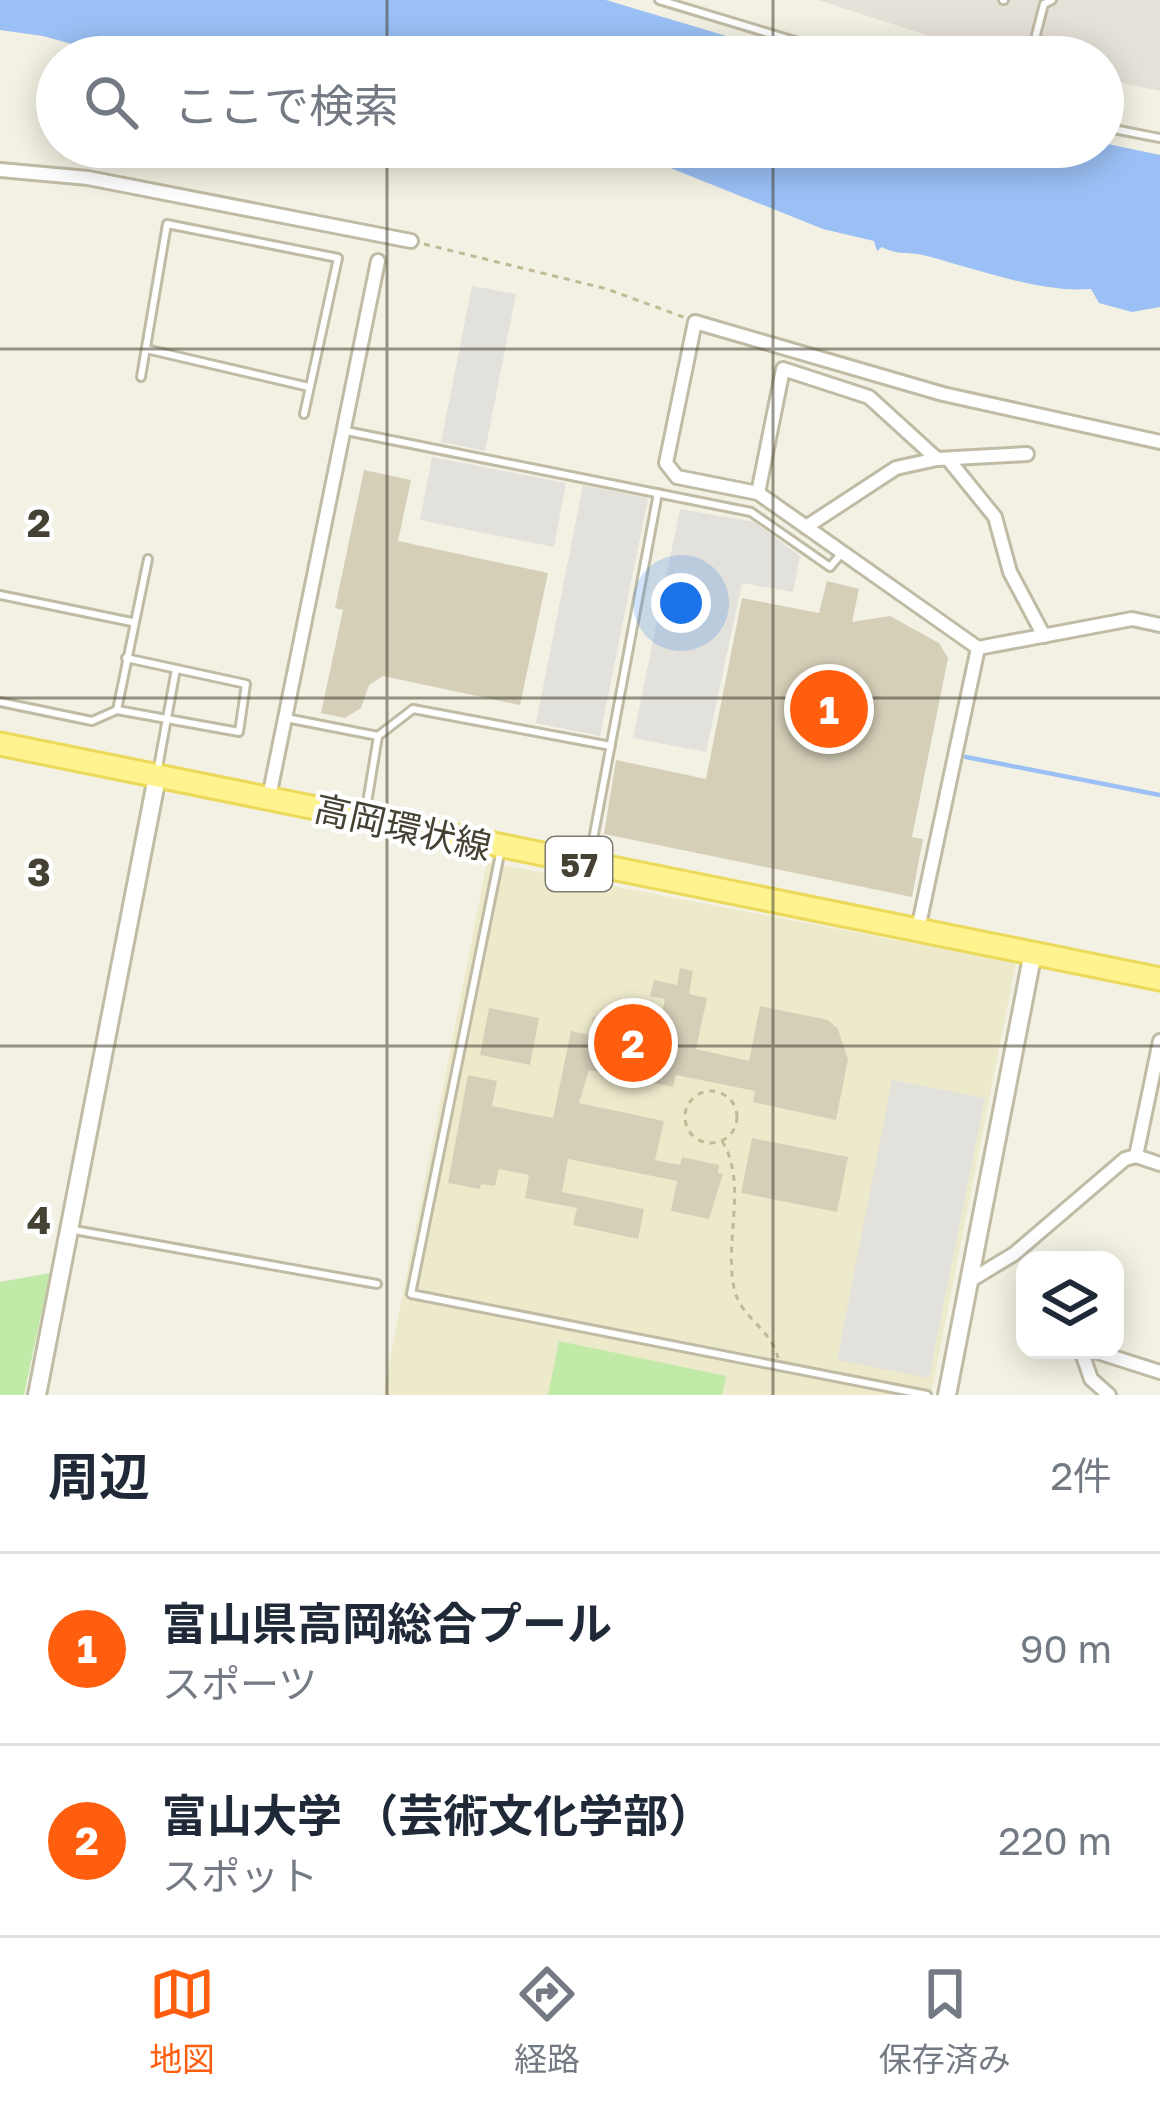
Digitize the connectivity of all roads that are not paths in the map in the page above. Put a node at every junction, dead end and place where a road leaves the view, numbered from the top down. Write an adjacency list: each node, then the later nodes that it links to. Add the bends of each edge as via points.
1 (658, 0): 4 (lane)
2 (1046, 1): 3 (lane)
3 (1036, 34)
4 (778, 36)
5 (1124, 131): 6 (lane)
6 (1160, 138)
7 (0, 170): 8 (street, via 88,178)
8 (411, 241)
9 (378, 261): 14 (street)
10 (146, 349): 11 (lane); 12 (lane); 12 (lane, via 167,224 338,258)
11 (141, 377)
12 (310, 387): 13 (lane)
13 (304, 414)
14 (342, 430): 18 (lane); 32 (street)
15 (1160, 442): 19 (street, via 943,394 695,322 669,471)
16 (1027, 454): 17 (street)
17 (942, 459): 19 (street, via 869,397 783,369); 20 (street, via 896,468); 26 (street, via 995,518 1010,572)
18 (658, 493): 21 (lane, via 751,512 830,567); 36 (lane)
19 (758, 493): 20 (street)
20 (806, 527): 21 (street)
21 (843, 552): 27 (street)
22 (148, 559): 24 (lane)
23 (0, 595): 24 (lane)
24 (132, 622): 28 (lane)
25 (1160, 625): 26 (street, via 1132,619)
26 (1044, 635): 27 (street)
27 (978, 648): 42 (street)
28 (125, 658): 29 (lane); 31 (lane)
29 (176, 669): 33 (lane); 33 (lane, via 247,684 239,732)
30 (0, 702): 31 (lane, via 92,721)
31 (117, 710): 33 (lane)
32 (285, 717): 34 (lane); 38 (street)
33 (167, 719): 37 (lane)
34 (378, 736): 36 (lane, via 413,710); 39 (lane)
35 (0, 744): 37 (main road, 高岡環状線 / 57)
36 (611, 746): 41 (lane)
37 (157, 777): 38 (main road, 高岡環状線 / 57); 48 (street)
38 (269, 797): 39 (main road, 高岡環状線 / 57)
39 (365, 819): 40 (main road, 高岡環状線 / 57)
40 (501, 849): 41 (main road, 高岡環状線 / 57); 57 (lane, via 411,1294)
41 (589, 866): 42 (main road, 高岡環状線 / 57)
42 (918, 929): 43 (main road, 高岡環状線 / 57)
43 (1034, 952): 44 (main road, 高岡環状線 / 57); 51 (street)
44 (1160, 979)
45 (1160, 1041): 46 (street)
46 (1136, 1156): 47 (street); 49 (street)
47 (1160, 1164)
48 (72, 1230): 52 (lane); 56 (street)
49 (1017, 1251)
50 (1016, 1252): 51 (street)
51 (971, 1280): 58 (street)
52 (377, 1284)
53 (1084, 1359): 59 (street)
54 (1119, 1359): 55 (street)
55 (1160, 1372)
56 (37, 1395)
57 (926, 1395)
58 (947, 1395)
59 (1109, 1395)

